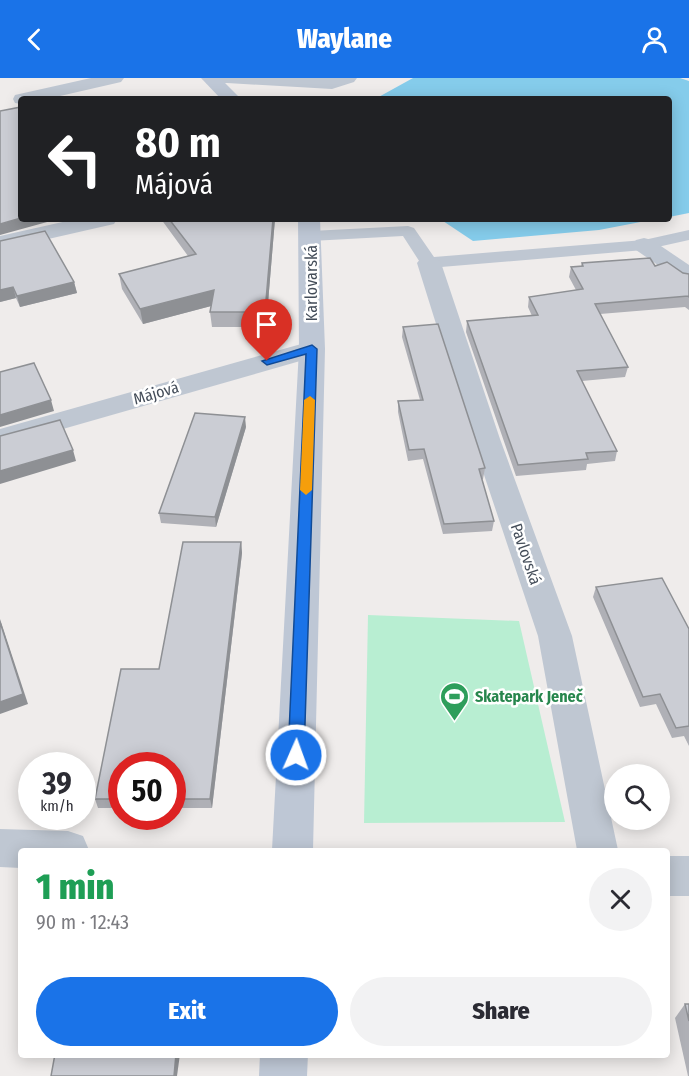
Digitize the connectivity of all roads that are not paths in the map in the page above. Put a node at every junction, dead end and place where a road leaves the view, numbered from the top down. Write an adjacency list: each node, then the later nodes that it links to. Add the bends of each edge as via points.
1 (115, 78): 4 (street)
2 (348, 78): 3 (street, via 332,84)
3 (211, 79): 5 (main road)
4 (35, 96)
5 (229, 96)
6 (18, 100): 7 (street)
7 (0, 104)
8 (93, 222): 11 (street)
9 (310, 227): 13 (lane, via 408,231); 15 (main road, Karlovarská)
10 (689, 235): 12 (lane)
11 (0, 243)
12 (644, 245): 13 (lane); 14 (street)
13 (429, 263): 19 (street, Pavlovská, via 555,636)
14 (689, 276)
15 (312, 349): 16 (street, Májová); 18 (main road, Karlovarská)
16 (0, 438)
17 (0, 848): 20 (street)
18 (292, 848)
19 (598, 848)
20 (18, 849)
21 (670, 876): 22 (street)
22 (689, 876)
23 (284, 1058): 24 (main road)
24 (283, 1076)

